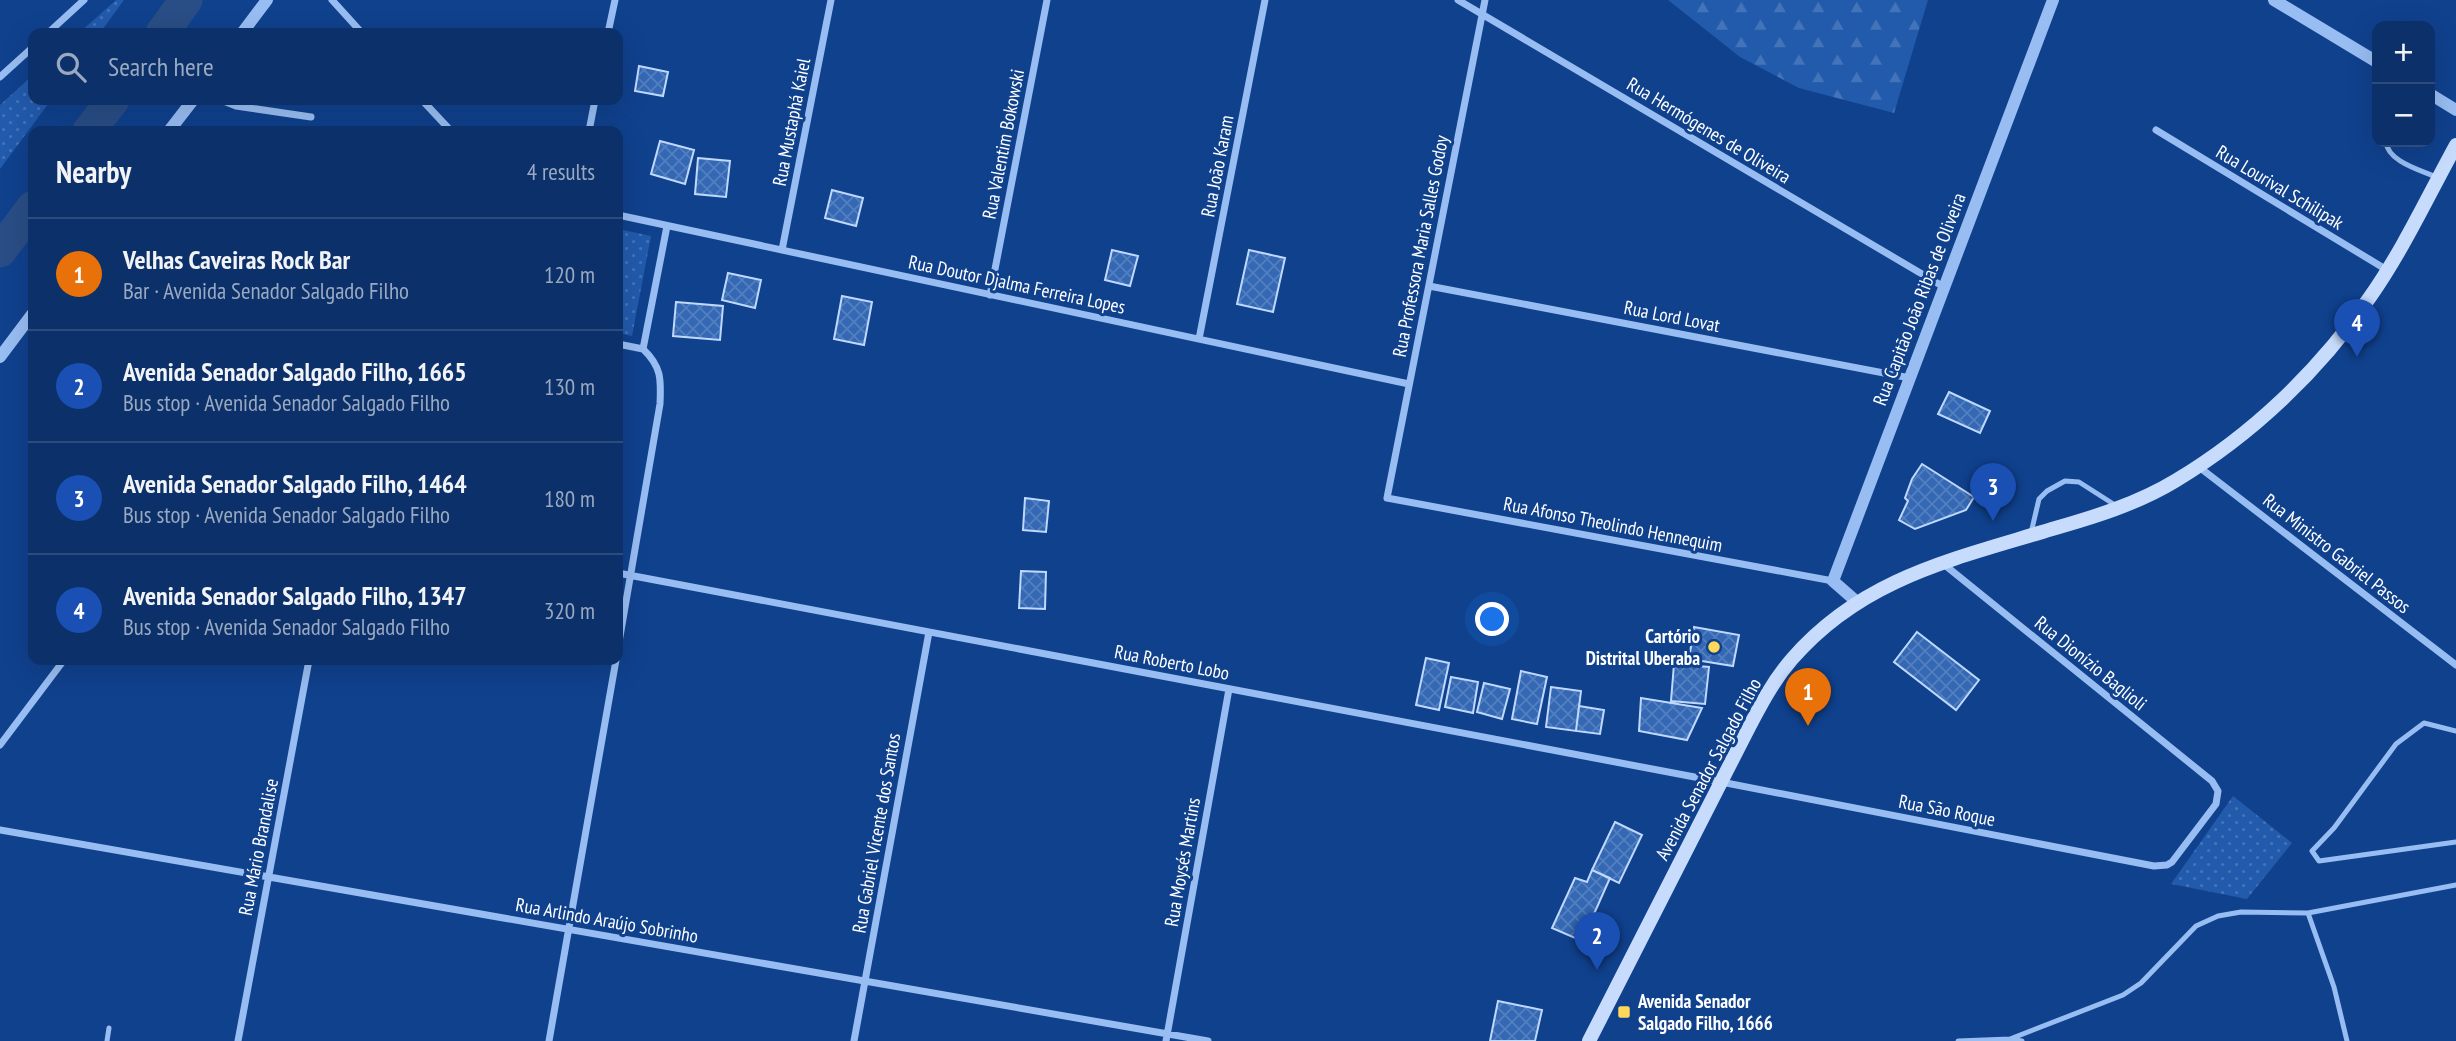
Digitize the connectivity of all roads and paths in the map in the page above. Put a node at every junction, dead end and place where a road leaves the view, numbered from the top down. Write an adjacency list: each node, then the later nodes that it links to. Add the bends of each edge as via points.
1 (84, 0): 13 (street)
2 (267, 0): 14 (street)
3 (332, 0): 15 (street)
4 (615, 0): 16 (street)
5 (831, 0): 36 (street, Rua Mustaphá Kaiel)
6 (1048, 0): 40 (street, Rua Valentim Bokowski)
7 (1265, 0): 42 (street, Rua João Karam)
8 (1458, 0): 12 (street, Rua Hermógenes de Oliveira)
9 (1485, 0): 12 (street, Rua Professora Maria Salles Godoy)
10 (2053, 0): 39 (street, Rua Capitão João Ribas de Oliveira)
11 (2274, 0): 18 (street)
12 (1482, 14): 38 (street, Rua Professora Maria Salles Godoy); 39 (street, Rua Hermógenes de Oliveira)
13 (53, 28)
14 (247, 28)
15 (357, 28)
16 (609, 28)
17 (28, 52): 19 (street)
18 (2372, 59)
19 (0, 77)
20 (2435, 97): 25 (street)
21 (189, 105): 27 (street)
22 (234, 105): 26 (street)
23 (427, 105): 28 (street)
24 (594, 105): 29 (street)
25 (2456, 110)
26 (311, 117)
27 (173, 126)
28 (446, 126)
29 (590, 126)
30 (2156, 130): 37 (street, Rua Lourival Schilipak)
31 (2456, 145): 33 (main road, Avenida Senador Salgado Filho)
32 (2387, 147): 33 (lane, via 2398,159)
33 (2438, 178): 37 (main road, Avenida Senador Salgado Filho)
34 (623, 216): 35 (street, Rua Doutor Djalma Ferreira Lopes)
35 (667, 226): 36 (street, Rua Doutor Djalma Ferreira Lopes); 44 (street)
36 (782, 250): 40 (street, Rua Doutor Djalma Ferreira Lopes)
37 (2387, 270): 48 (main road, Avenida Senador Salgado Filho, via 2350,325 2305,378 2253,426)
38 (1429, 286): 46 (street, Rua Lord Lovat); 47 (street, Rua Professora Maria Salles Godoy)
39 (1944, 287): 46 (street, Rua Capitão João Ribas de Oliveira)
40 (990, 295): 42 (street, Rua Doutor Djalma Ferreira Lopes)
41 (28, 320): 45 (street)
42 (1199, 339): 47 (street, Rua Doutor Djalma Ferreira Lopes)
43 (623, 345): 44 (street)
44 (643, 349): 54 (street, via 659,369 660,404)
45 (0, 357)
46 (1910, 377): 55 (street, Rua Capitão João Ribas de Oliveira)
47 (1409, 384): 49 (street, Rua Professora Maria Salles Godoy)
48 (2199, 466): 50 (main road, Avenida Senador Salgado Filho); 62 (street, Rua Ministro Gabriel Passos)
49 (1387, 498): 55 (street, Rua Afonso Theolindo Hennequim)
50 (2119, 508): 51 (main road, Avenida Senador Salgado Filho); 51 (lane, via 2079,482 2065,481 2039,499)
51 (2031, 536): 52 (main road, Avenida Senador Salgado Filho)
52 (1941, 562): 56 (main road, Avenida Senador Salgado Filho, via 1897,579); 69 (street, Rua Dionízio Baglioli, via 2212,781 2218,791 2216,804)
53 (623, 574): 54 (street, Rua Roberto Lobo)
54 (631, 575): 57 (street); 58 (street, Rua Roberto Lobo)
55 (1833, 581): 56 (street)
56 (1857, 602): 66 (main road, Avenida Senador Salgado Filho, via 1790,661 1761,704)
57 (623, 620)
58 (929, 632): 63 (street, Rua Roberto Lobo); 74 (street, Rua Gabriel Vicente dos Santos)
59 (60, 665): 65 (street)
60 (308, 665): 70 (street, Rua Mário Brandalise)
61 (615, 665): 73 (street)
62 (2456, 665)
63 (1229, 689): 66 (street, Rua Roberto Lobo); 76 (street, Rua Moysés Martins)
64 (2456, 731): 68 (lane, via 2424,723 2396,744 2312,851 2319,861)
65 (0, 746)
66 (1721, 782): 69 (street, Rua São Roque); 83 (main road, Avenida Senador Salgado Filho)
67 (0, 830): 70 (street, Rua Arlindo Araújo Sobrinho)
68 (2456, 842)
69 (2167, 865)
70 (268, 877): 73 (street, Rua Arlindo Araújo Sobrinho); 79 (street, Rua Mário Brandalise)
71 (2456, 886): 72 (lane)
72 (2308, 913): 77 (lane, via 2218,916 2196,926 2141,983 2123,995); 86 (lane)
73 (569, 929): 74 (street, Rua Arlindo Araújo Sobrinho); 80 (street)
74 (865, 981): 76 (street, Rua Arlindo Araújo Sobrinho); 81 (street, Rua Gabriel Vicente dos Santos)
75 (109, 1028): 78 (lane)
76 (1167, 1037): 82 (street, Rua Arlindo Araújo Sobrinho)
77 (2010, 1038): 84 (lane); 85 (lane)
78 (107, 1041)
79 (238, 1041)
80 (549, 1041)
81 (854, 1041)
82 (1208, 1041)
83 (1589, 1041)
84 (1958, 1041)
85 (2022, 1041)
86 (2347, 1041)

